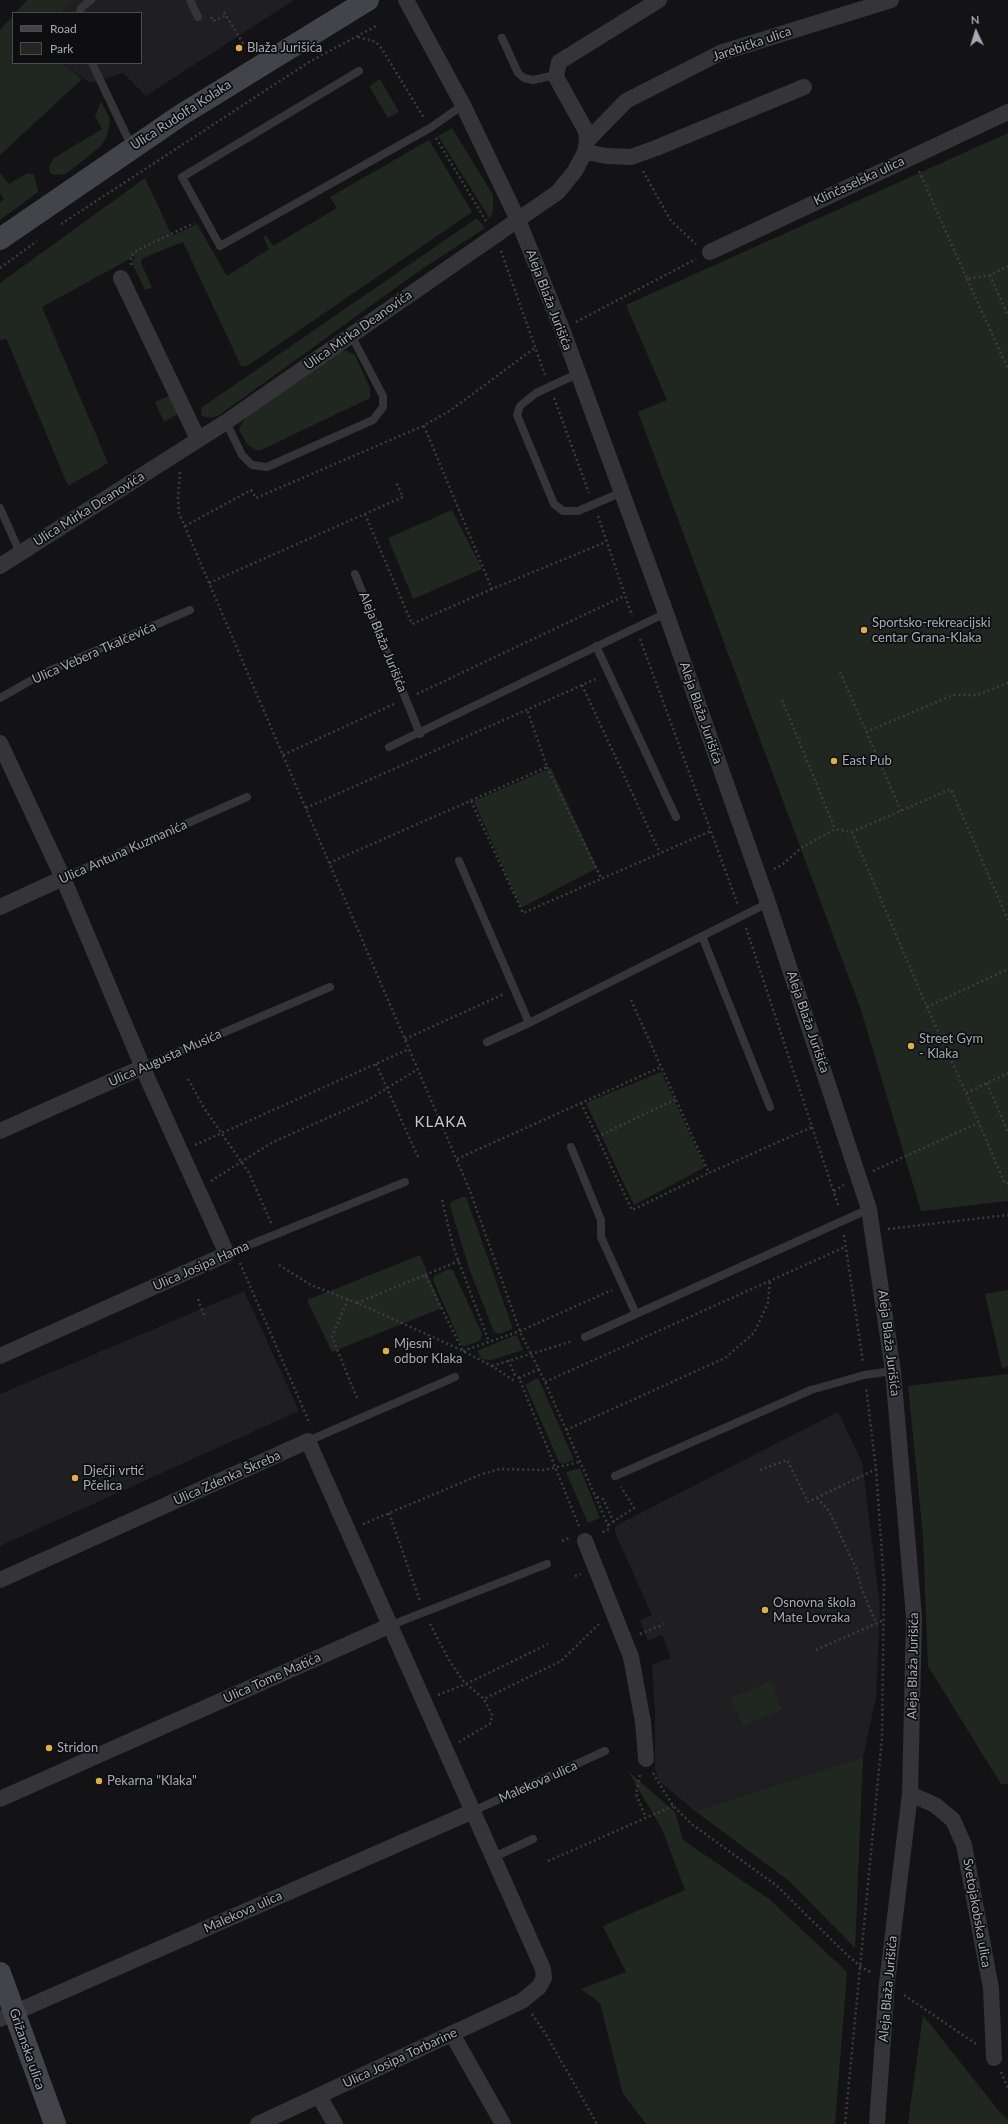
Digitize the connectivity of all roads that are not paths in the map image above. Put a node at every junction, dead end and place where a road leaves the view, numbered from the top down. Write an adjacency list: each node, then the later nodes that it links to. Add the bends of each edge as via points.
1 (91, 0): 7 (lane, via 81,8)
2 (190, 0): 8 (lane)
3 (368, 0): 17 (main road, Ulica Rudolfa Kolaka, via 250,71)
4 (406, 0): 14 (street, Aleja Blaža Jurišića)
5 (660, 0): 11 (street)
6 (891, 0): 16 (street, Jarebička ulica, via 720,53 626,101)
7 (80, 12)
8 (198, 17)
9 (502, 38): 11 (lane, via 518,73 524,78 533,80 551,76)
10 (92, 64): 17 (lane)
11 (558, 69): 16 (street, via 586,131)
12 (360, 72): 14 (lane, via 182,177 220,246 430,128)
13 (804, 87): 16 (street, via 634,156 607,156)
14 (464, 106): 18 (street, Aleja Blaža Jurišića)
15 (1008, 112): 20 (street, Klinčaselska ulica)
16 (586, 146): 18 (street, Jarebička ulica, via 575,171 558,192)
17 (132, 147): 19 (main road, Ulica Rudolfa Kolaka)
18 (518, 220): 22 (street, Ulica Mirka Deanovića); 23 (street, Aleja Blaža Jurišića, via 562,329)
19 (0, 239)
20 (710, 252)
21 (127, 275): 25 (street)
22 (351, 334): 24 (street, Ulica Mirka Deanovića); 24 (lane, via 383,396 383,407 373,420 267,467 252,465 242,455)
23 (577, 374): 26 (street, Aleja Blaža Jurišića); 26 (lane, via 536,393 520,406 517,415 554,504 563,511 578,511)
24 (226, 422): 25 (street, Ulica Mirka Deanovića)
25 (198, 439): 28 (street, Ulica Mirka Deanovića)
26 (620, 493): 32 (street, Aleja Blaža Jurišića)
27 (0, 508): 28 (lane)
28 (20, 553): 29 (street, Ulica Mirka Deanovića)
29 (0, 566)
30 (354, 574): 35 (lane, Aleja Blaža Jurišića)
31 (190, 610): 34 (lane, Ulica Vebera Tkalčevića, via 44,673)
32 (666, 613): 33 (lane); 42 (street, Aleja Blaža Jurišića)
33 (596, 646): 35 (lane); 39 (lane)
34 (0, 698)
35 (420, 734): 37 (lane)
36 (0, 743): 41 (street)
37 (389, 748)
38 (247, 798): 41 (lane, Ulica Antuna Kuzmanića)
39 (676, 817)
40 (459, 862): 46 (lane)
41 (62, 878): 43 (street, Ulica Antuna Kuzmanića); 48 (street)
42 (768, 903): 44 (lane); 53 (street, Aleja Blaža Jurišića)
43 (0, 907)
44 (702, 936): 46 (lane); 49 (lane)
45 (330, 987): 48 (lane, Ulica Augusta Musića)
46 (529, 1023): 47 (lane)
47 (487, 1042)
48 (143, 1067): 50 (street, Ulica Augusta Musića); 54 (street)
49 (770, 1108)
50 (0, 1131)
51 (571, 1147): 55 (lane, via 601,1220 601,1237)
52 (405, 1182): 54 (lane, Ulica Josipa Hama)
53 (870, 1209): 55 (lane); 58 (street, Aleja Blaža Jurišića)
54 (232, 1256): 57 (street, Ulica Josipa Hama)
55 (636, 1314): 56 (lane)
56 (584, 1337)
57 (0, 1356)
58 (893, 1371): 61 (lane, via 864,1375 811,1390); 68 (street, Aleja Blaža Jurišića, via 914,1617)
59 (455, 1378): 60 (lane, Ulica Zdenka Škreba)
60 (309, 1433): 64 (street, Ulica Zdenka Škreba); 65 (street, via 347,1530)
61 (615, 1476)
62 (585, 1541): 67 (street, via 632,1658 643,1722)
63 (547, 1564): 65 (lane, Ulica Tome Matića)
64 (0, 1580)
65 (389, 1626): 69 (street, Ulica Tome Matića); 70 (street)
66 (605, 1752): 70 (lane, Malekova ulica)
67 (646, 1759)
68 (910, 1794): 76 (street, Svetojakobska ulica, via 935,1805 953,1820 964,1845 991,1988); 82 (street, Aleja Blaža Jurišića, via 887,1983)
69 (0, 1799)
70 (471, 1812): 72 (street); 74 (street, Malekova ulica)
71 (533, 1839): 72 (lane)
72 (492, 1858): 75 (street, Ulica Josipa Torbarine, via 544,1978 539,1987 522,2001)
73 (0, 1973): 74 (main road, Grižanska ulica)
74 (7, 2016): 78 (main road, Grižanska ulica)
75 (452, 2034): 77 (street, Ulica Josipa Torbarine); 81 (street)
76 (994, 2058)
77 (319, 2096): 79 (street, Ulica Josipa Torbarine); 80 (street)
78 (55, 2124)
79 (258, 2124)
80 (335, 2124)
81 (502, 2124)
82 (877, 2124)

